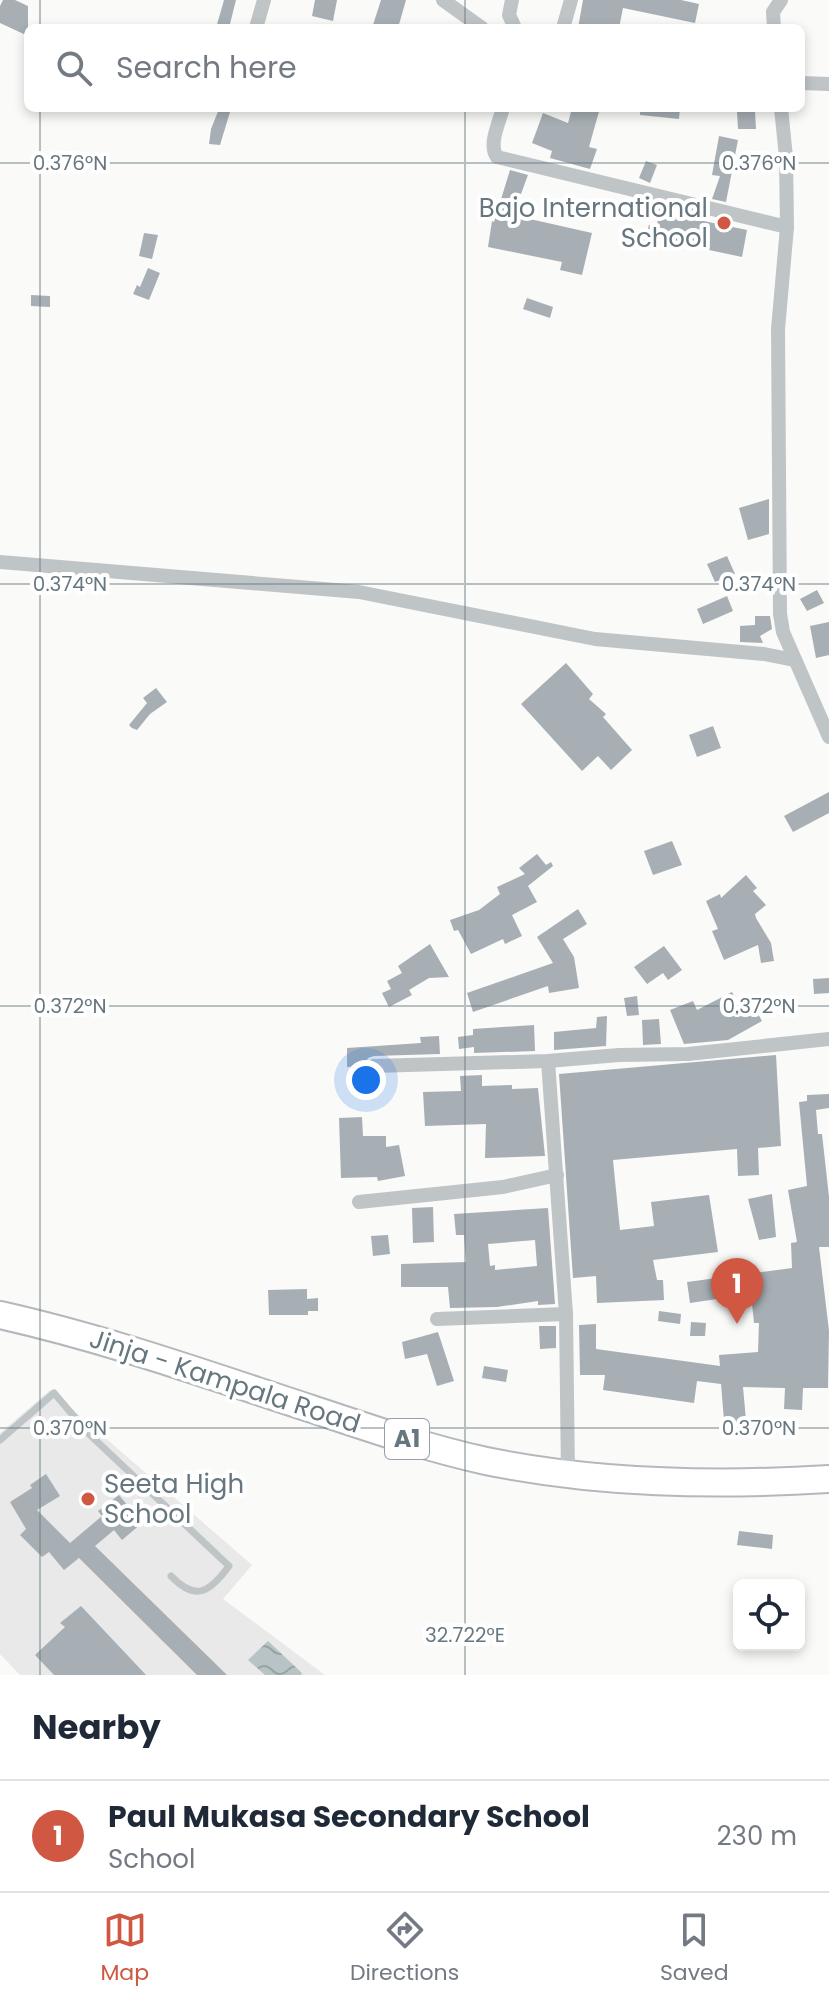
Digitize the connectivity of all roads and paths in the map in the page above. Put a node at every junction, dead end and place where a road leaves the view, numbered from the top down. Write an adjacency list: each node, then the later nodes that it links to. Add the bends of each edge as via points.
1 (264, 0): 6 (street)
2 (443, 0): 7 (street)
3 (512, 0): 8 (street)
4 (571, 0): 9 (street)
5 (775, 4): 10 (street)
6 (257, 24)
7 (476, 24)
8 (513, 24)
9 (564, 24)
10 (774, 24)
11 (805, 83): 12 (street)
12 (829, 84)
13 (502, 112): 15 (street, via 493,146 497,157)
14 (781, 112): 15 (street)
15 (787, 227): 17 (street, via 778,329 780,614)
16 (0, 562): 17 (street, via 359,592 595,639)
17 (794, 660): 18 (street)
18 (829, 737)
19 (829, 1039): 20 (street)
20 (548, 1061): 21 (street); 22 (street)
21 (374, 1066)
22 (557, 1175): 23 (street, via 503,1187); 24 (street)
23 (359, 1202)
24 (566, 1314): 26 (street); 28 (street)
25 (0, 1315): 28 (highway, Jinja - Kampala Road / A1, via 95,1337 417,1442)
26 (437, 1319)
27 (0, 1440): 30 (lane, via 54,1393 89,1434 229,1566 204,1591 192,1591)
28 (568, 1476): 29 (highway, Jinja - Kampala Road / A1, via 668,1483)
29 (829, 1479)
30 (171, 1576)

